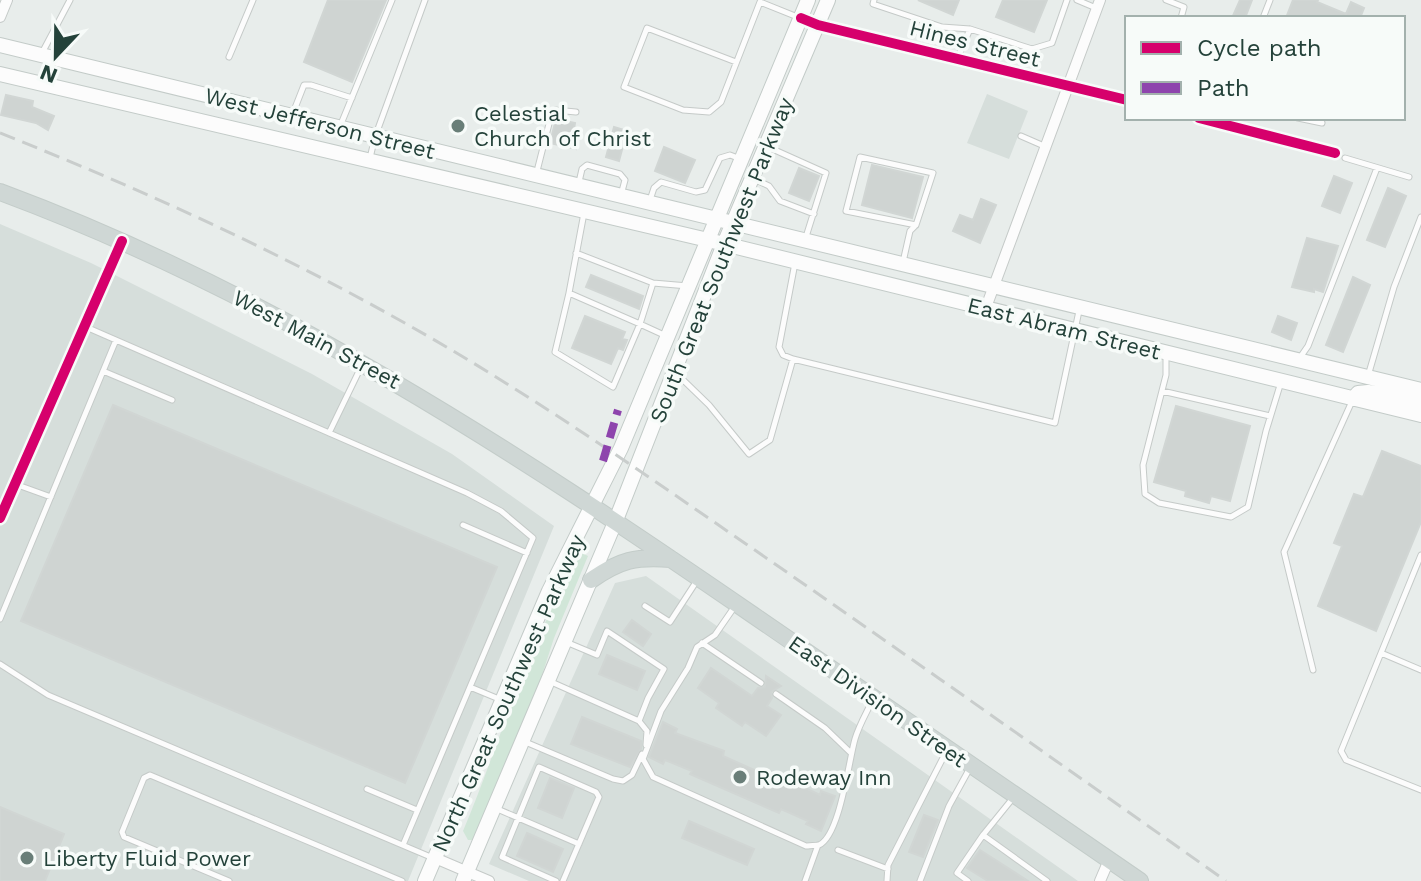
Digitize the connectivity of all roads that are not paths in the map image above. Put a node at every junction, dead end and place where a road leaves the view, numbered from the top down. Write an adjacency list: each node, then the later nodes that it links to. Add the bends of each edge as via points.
1 (7, 0): 14 (street)
2 (70, 0): 19 (lane)
3 (253, 0): 20 (lane)
4 (392, 0): 27 (lane)
5 (425, 0): 37 (lane)
6 (808, 0): 15 (main road, South Great Southwest Parkway)
7 (828, 0): 16 (main road, South Great Southwest Parkway)
8 (874, 0): 17 (lane, via 873,4 942,27)
9 (1067, 0): 17 (lane, via 1052,43 1032,49)
10 (1077, 0): 12 (lane)
11 (1166, 0): 13 (lane, via 1184,7)
12 (1098, 4): 26 (street)
13 (1182, 16)
14 (0, 17)
15 (801, 18): 16 (street, Hines Street); 22 (lane, via 760,2); 42 (main road, South Great Southwest Parkway)
16 (818, 25): 21 (street, Hines Street); 40 (main road, South Great Southwest Parkway)
17 (970, 29): 21 (lane)
18 (0, 45): 19 (main road, West Jefferson Street)
19 (42, 54): 24 (main road); 25 (main road, West Jefferson Street)
20 (229, 57)
21 (957, 59): 26 (street, Hines Street)
22 (736, 62): 22 (lane, via 721,102 709,112 683,110 624,87 647,28)
23 (0, 74): 24 (main road, West Jefferson Street)
24 (34, 82): 30 (main road, West Jefferson Street)
25 (177, 86): 30 (main road); 31 (main road, West Jefferson Street)
26 (1066, 86): 28 (street, Hines Street); 39 (street)
27 (352, 98): 31 (lane, via 304,85); 35 (lane)
28 (1125, 100)
29 (576, 112): 46 (lane, via 555,110 551,116)
30 (171, 113): 43 (main road, West Jefferson Street)
31 (292, 116): 35 (main road, West Jefferson Street)
32 (1206, 120): 41 (street)
33 (1308, 120): 34 (lane)
34 (1322, 123)
35 (339, 129): 37 (main road, West Jefferson Street)
36 (1021, 136): 39 (lane)
37 (375, 137): 38 (main road, West Jefferson Street); 43 (lane)
38 (399, 143): 44 (main road); 46 (main road, West Jefferson Street)
39 (1044, 146): 68 (street)
40 (767, 147): 48 (main road, South Great Southwest Parkway); 55 (lane, via 826,173)
41 (1340, 156): 45 (lane)
42 (742, 160): 52 (lane, via 720,158 701,192 661,182); 57 (main road, South Great Southwest Parkway)
43 (369, 161): 44 (main road, West Jefferson Street)
44 (394, 167): 53 (main road, West Jefferson Street)
45 (1377, 168): 47 (lane); 80 (lane)
46 (536, 176): 49 (main road, West Jefferson Street)
47 (1409, 177)
48 (753, 179): 55 (lane, via 769,186 780,201); 58 (main road, South Great Southwest Parkway)
49 (572, 185): 51 (main road, West Jefferson Street); 51 (lane, via 587,165 624,176); 53 (main road)
50 (0, 192): 62 (main road, West Main Street)
51 (621, 196): 52 (main road, West Jefferson Street)
52 (648, 203): 57 (main road, West Jefferson Street)
53 (561, 207): 54 (main road, West Jefferson Street)
54 (584, 212): 60 (main road, West Jefferson Street); 64 (lane)
55 (814, 214): 61 (lane)
56 (1421, 217): 85 (lane)
57 (717, 219): 58 (main road, West Jefferson Street); 60 (main road, South Great Southwest Parkway)
58 (734, 223): 61 (main road, East Abram Street); 63 (main road, South Great Southwest Parkway)
59 (916, 225): 59 (lane, via 933,173 860,157 846,211); 66 (lane)
60 (708, 240): 63 (main road, East Abram Street); 69 (main road, South Great Southwest Parkway)
61 (805, 240): 66 (main road, East Abram Street)
62 (122, 241): 74 (street); 82 (main road, West Main Street)
63 (724, 244): 65 (main road, East Abram Street); 84 (main road, South Great Southwest Parkway)
64 (576, 253): 67 (lane); 70 (lane)
65 (795, 262): 72 (main road, East Abram Street); 79 (lane, via 779,347)
66 (903, 263): 68 (main road, East Abram Street)
67 (653, 283): 69 (lane); 73 (lane)
68 (992, 284): 71 (main road, East Abram Street); 72 (street)
69 (689, 286): 76 (main road, South Great Southwest Parkway)
70 (569, 293): 73 (lane); 73 (lane, via 555,352 613,387)
71 (1080, 306): 75 (lane); 80 (main road, East Abram Street)
72 (985, 310): 75 (main road, East Abram Street)
73 (640, 324): 76 (lane)
74 (85, 326): 77 (lane); 95 (street)
75 (1075, 332): 78 (main road, East Abram Street); 79 (lane, via 1055,423)
76 (669, 337): 97 (main road, South Great Southwest Parkway)
77 (116, 340): 83 (lane); 94 (lane)
78 (1166, 353): 81 (main road, East Abram Street); 88 (lane)
79 (793, 359): 84 (lane, via 770,440 749,454)
80 (1299, 360): 81 (main road, via 1283,376); 85 (main road, East Abram Street)
81 (1205, 362): 86 (main road, East Abram Street)
82 (363, 363): 94 (lane); 97 (main road, West Main Street)
83 (103, 371): 90 (lane); 96 (lane)
84 (675, 373): 99 (main road, South Great Southwest Parkway)
85 (1368, 377): 87 (main road, East Abram Street)
86 (1282, 381): 89 (main road, East Abram Street); 93 (lane)
87 (1421, 389)
88 (1162, 391): 93 (lane); 93 (lane, via 1143,465 1145,494 1159,503 1231,517 1248,507)
89 (1353, 399): 91 (main road, via 1368,392); 92 (main road, East Abram Street); 113 (lane, via 1284,552)
90 (172, 400)
91 (1421, 401)
92 (1421, 415)
93 (1270, 416)
94 (329, 433): 101 (lane, via 501,511 533,538)
95 (15, 484): 96 (lane); 98 (street)
96 (51, 497): 108 (lane)
97 (593, 506): 99 (main road, West Main Street); 120 (main road, North Great Southwest Parkway, via 549,591)
98 (0, 518)
99 (616, 520): 103 (main road, East Division Street); 105 (main road, North Great Southwest Parkway)
100 (463, 525): 101 (lane)
101 (527, 553): 117 (lane)
102 (1421, 555): 111 (lane)
103 (671, 559): 104 (main road, East Division Street); 105 (main road, via 628,559)
104 (699, 578): 106 (main road, East Division Street); 107 (lane, via 670,622)
105 (591, 580): 109 (main road, North Great Southwest Parkway)
106 (737, 604): 110 (lane, via 715,635); 119 (main road, East Division Street)
107 (645, 606)
108 (0, 619)
109 (565, 641): 115 (main road, North Great Southwest Parkway); 121 (lane, via 597,655 607,631 664,669)
110 (702, 643): 116 (lane); 135 (lane, via 661,711 643,759 648,770 665,785 806,846)
111 (1381, 653): 114 (lane); 127 (lane, via 1341,751 1346,760)
112 (0, 664): 134 (lane, via 48,695)
113 (1313, 670)
114 (1421, 670)
115 (548, 680): 121 (lane); 122 (main road, North Great Southwest Parkway)
116 (761, 683)
117 (470, 687): 120 (lane); 130 (lane)
118 (776, 694): 124 (lane)
119 (873, 698): 123 (main road, East Division Street); 124 (lane)
120 (503, 701): 137 (main road, North Great Southwest Parkway)
121 (639, 721): 122 (lane, via 647,731 646,744 632,775 623,781)
122 (523, 741): 129 (main road, North Great Southwest Parkway)
123 (948, 749): 125 (main road, East Division Street); 139 (lane)
124 (852, 753): 135 (lane, via 836,816)
125 (971, 765): 128 (main road, East Division Street); 149 (lane)
126 (367, 789): 130 (lane)
127 (1421, 790)
128 (1015, 795): 132 (lane); 138 (main road, East Division Street)
129 (494, 808): 131 (lane); 140 (main road, North Great Southwest Parkway)
130 (417, 810): 134 (lane)
131 (518, 817): 133 (lane); 133 (lane, via 539,767 596,792 599,797); 145 (lane, via 502,857)
132 (983, 835): 150 (lane, via 957,873); 151 (lane)
133 (579, 844): 146 (lane)
134 (403, 845): 137 (lane)
135 (818, 845): 147 (lane)
136 (838, 850): 139 (lane)
137 (435, 858): 140 (street); 143 (main road, North Great Southwest Parkway)
138 (1109, 860): 152 (street); 153 (main road, East Division Street)
139 (888, 869): 148 (lane)
140 (465, 876): 144 (street)
141 (229, 881): 142 (lane, via 124,837 144,778 150,775)
142 (402, 881)
143 (425, 881)
144 (489, 881)
145 (556, 881)
146 (563, 881)
147 (805, 881)
148 (887, 881)
149 (920, 881)
150 (968, 881)
151 (1047, 881)
152 (1100, 881)
153 (1140, 881)

